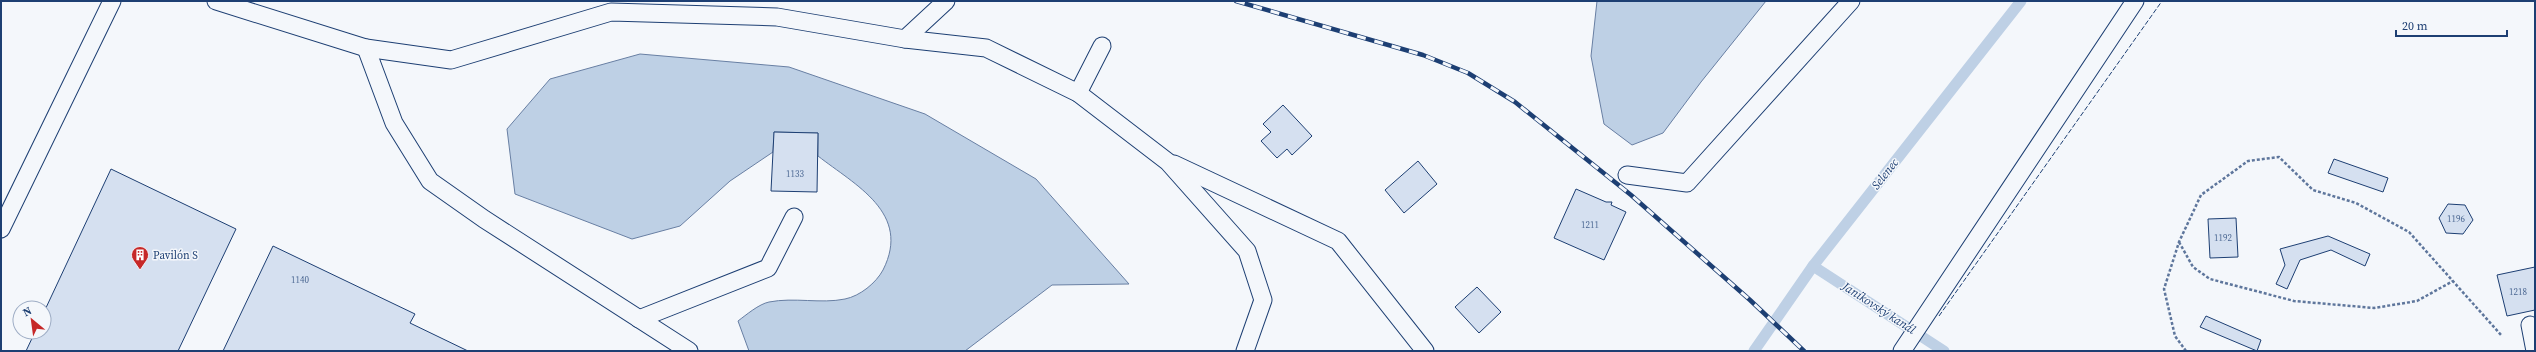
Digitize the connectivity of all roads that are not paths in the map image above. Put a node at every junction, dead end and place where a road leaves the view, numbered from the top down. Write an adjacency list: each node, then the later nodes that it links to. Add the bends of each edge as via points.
1 (112, 1): 13 (lane)
2 (216, 1): 8 (lane)
3 (946, 1): 6 (lane)
4 (1851, 1): 11 (lane, via 1687,183)
5 (2135, 1): 19 (lane)
6 (905, 39): 8 (lane, via 778,17 611,12 451,60); 9 (lane, via 986,48)
7 (1102, 46): 9 (lane)
8 (366, 48): 14 (lane, via 394,123 430,181 484,220)
9 (1078, 93): 10 (lane)
10 (1168, 162): 17 (lane, via 1247,251 1263,300); 18 (lane, via 1338,241)
11 (1627, 175)
12 (794, 217): 14 (lane, via 768,268)
13 (1, 229)
14 (639, 319): 16 (lane)
15 (2530, 326): 20 (lane)
16 (689, 351)
17 (1245, 351)
18 (1425, 351)
19 (1902, 351)
20 (2535, 351)

